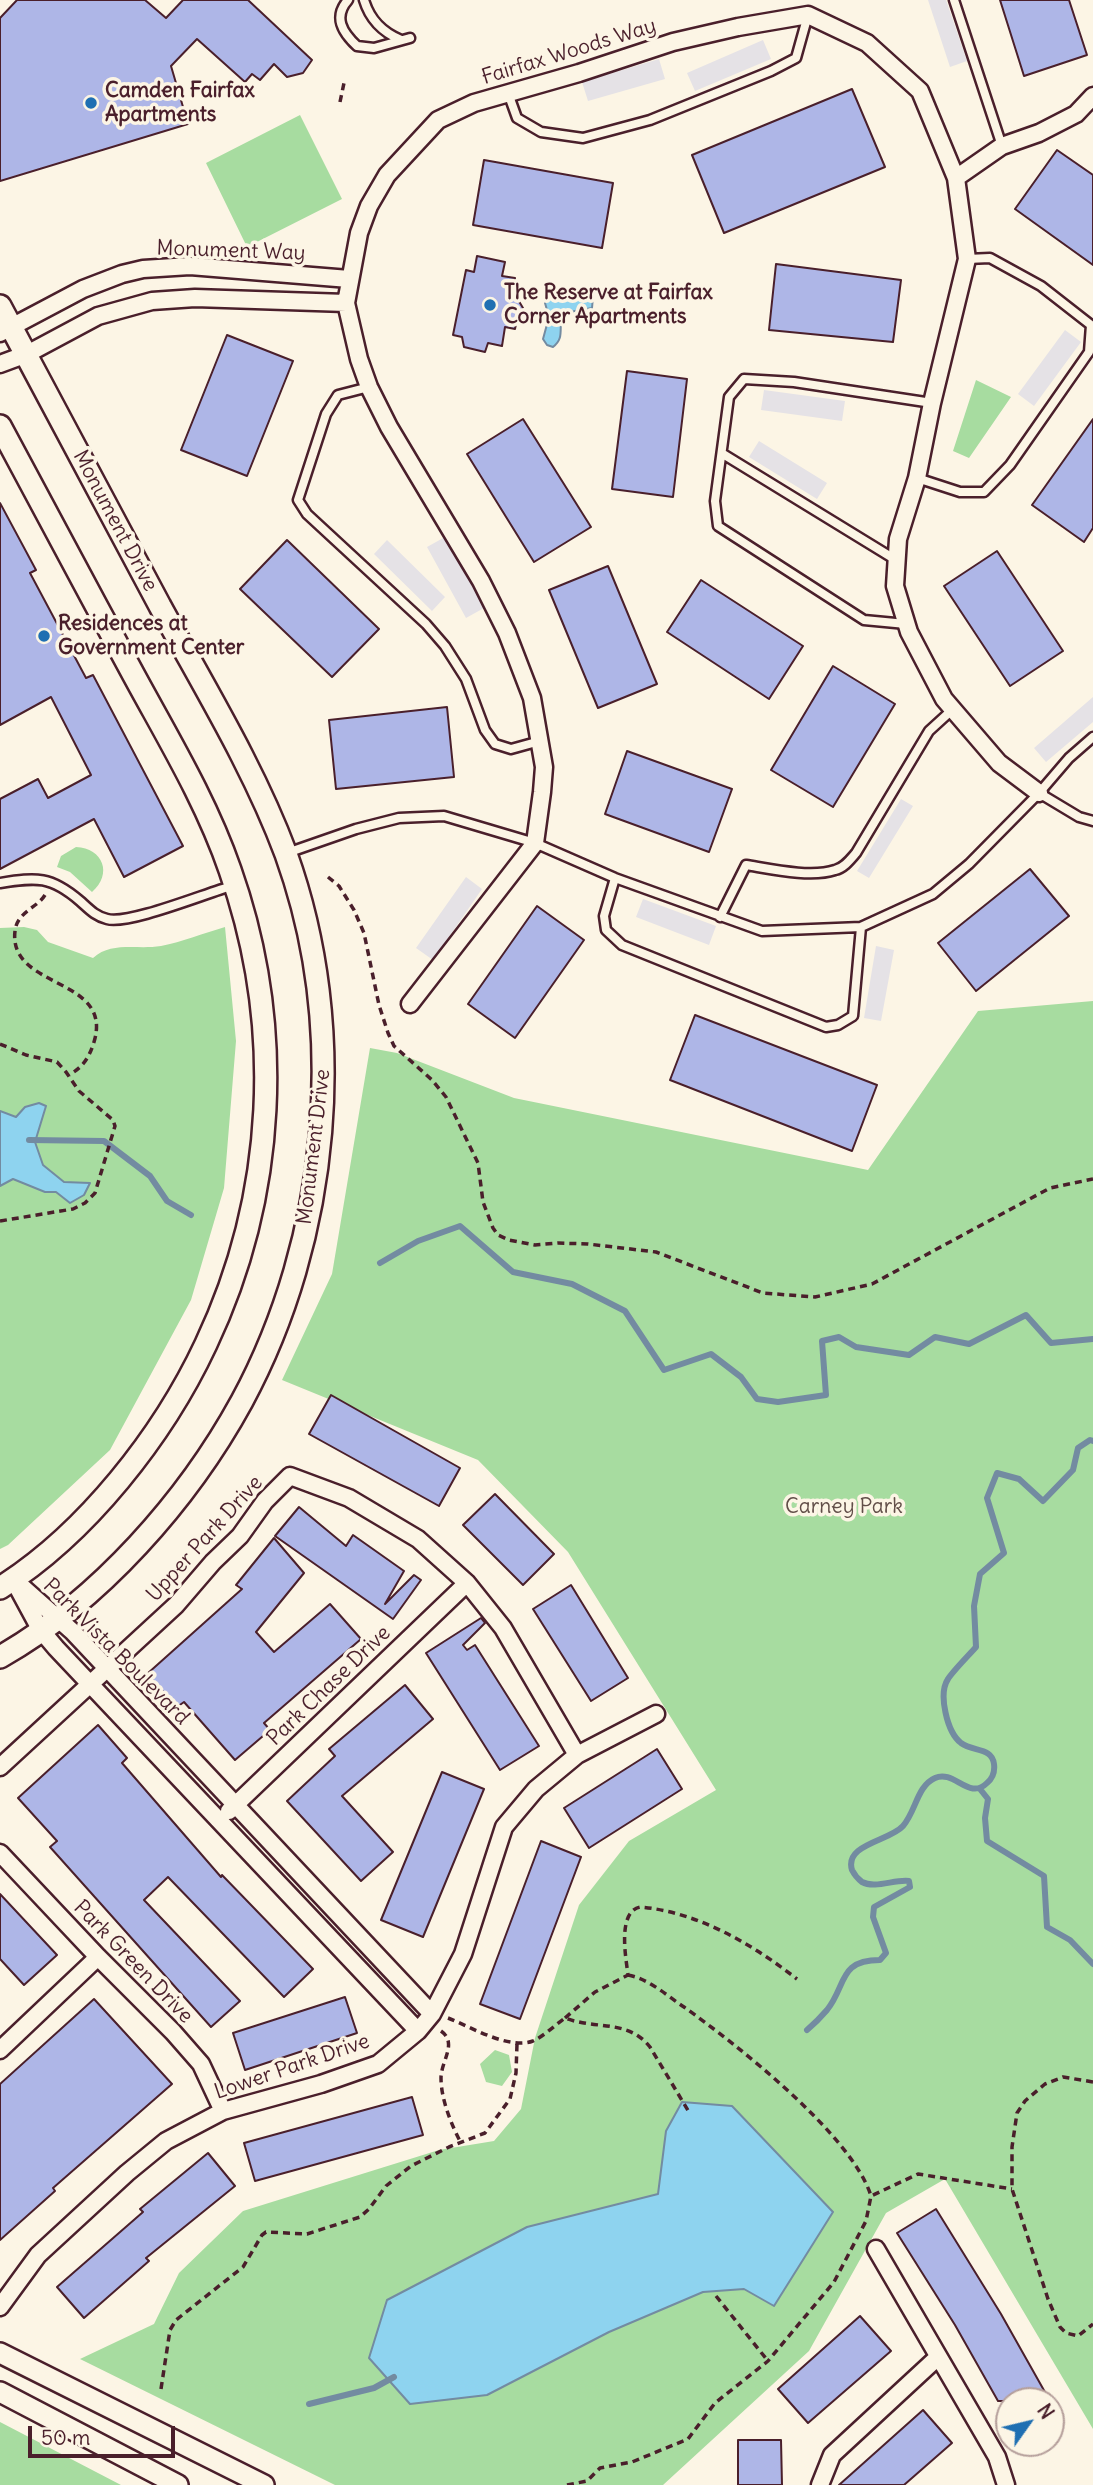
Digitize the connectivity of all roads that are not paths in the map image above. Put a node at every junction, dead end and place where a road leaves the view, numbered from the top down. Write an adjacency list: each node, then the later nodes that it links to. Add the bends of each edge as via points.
1 (348, 0): 6 (lane, via 340,12 340,24 357,46 374,48)
2 (364, 0): 6 (lane, via 380,29)
3 (954, 0): 9 (lane)
4 (808, 15): 7 (street, Fairfax Woods Way, via 673,42); 7 (lane, via 796,58 637,124 583,138 541,132 517,118); 10 (street, via 867,43 919,91)
5 (410, 38): 6 (lane)
6 (401, 40)
7 (508, 93): 12 (street, Fairfax Woods Way, via 438,120 405,153 369,206)
8 (1093, 96): 9 (street, via 1060,123)
9 (1002, 145): 10 (street)
10 (956, 178): 11 (street)
11 (967, 259): 19 (street); 22 (lane, via 990,258 1041,286 1091,325 1089,352 1010,465 984,492 960,492)
12 (349, 279): 13 (street, Fairfax Woods Way); 15 (street, Monument Way, via 190,266 143,269 101,281)
13 (346, 303): 16 (street, via 152,301 98,316); 18 (street, Fairfax Woods Way)
14 (0, 306): 15 (main road, Monument Drive)
15 (6, 330): 16 (main road, Monument Drive)
16 (27, 354): 17 (street); 31 (main road, Monument Drive, via 237,749)
17 (0, 364)
18 (369, 387): 27 (street, Fairfax Woods Way, via 507,633 532,698); 27 (lane, via 338,395 326,414 298,500 307,514 445,646 466,679 495,744 511,749)
19 (932, 403): 21 (lane, via 744,379 729,397); 22 (street)
20 (0, 426): 34 (main road, via 189,779)
21 (723, 454): 23 (lane); 24 (lane, via 715,501 718,526 864,620)
22 (917, 478): 23 (street, via 898,539)
23 (897, 560): 24 (street, via 895,586)
24 (906, 624): 25 (street)
25 (951, 710): 28 (street, via 999,763); 35 (lane, via 929,731 847,863 835,871 794,873 746,865)
26 (1093, 737): 28 (lane)
27 (540, 741): 30 (street, Fairfax Woods Way, via 544,767)
28 (1039, 793): 29 (lane); 36 (lane, via 933,894)
29 (1093, 821)
30 (535, 843): 31 (lane, via 444,816 410,817); 32 (lane); 37 (street)
31 (285, 853): 40 (main road, Monument Drive, via 310,939 323,1046 319,1137 296,1264 253,1380 198,1472 141,1542)
32 (615, 878): 35 (lane); 36 (lane, via 604,916 606,930 622,945 825,1027 853,1016)
33 (0, 883): 34 (lane, via 32,878 53,882 95,915 110,920)
34 (235, 885): 38 (main road, via 259,981 266,1082 262,1158 232,1281 189,1381 158,1432 93,1509)
35 (720, 917): 36 (lane, via 762,931)
36 (861, 927)
37 (410, 1004)
38 (7, 1583): 40 (street, Park Vista Boulevard); 41 (street, Park Vista Boulevard)
39 (467, 1583): 43 (street, Upper Park Drive, via 418,1539 349,1498 290,1475 176,1605); 46 (street, Upper Park Drive, via 503,1628); 48 (street, Park Chase Drive)
40 (58, 1616): 41 (main road, Monument Drive); 43 (street, Park Vista Boulevard)
41 (40, 1629): 42 (main road, Monument Drive); 44 (street, Park Vista Boulevard)
42 (0, 1657)
43 (107, 1668): 44 (street, Upper Park Drive); 48 (street, Park Vista Boulevard)
44 (90, 1684): 47 (street, Upper Park Drive); 49 (street, Park Vista Boulevard)
45 (656, 1714): 46 (street, Lower Park Drive)
46 (578, 1755): 52 (street, Lower Park Drive, via 537,1789 504,1827 463,1954)
47 (0, 1767)
48 (235, 1805): 49 (street, Park Chase Drive); 52 (street, Park Vista Boulevard)
49 (219, 1820): 53 (street, Park Vista Boulevard)
50 (0, 1853): 51 (street, Park Green Drive)
51 (98, 1958): 54 (street); 55 (street, Park Green Drive, via 201,2064)
52 (432, 2014): 53 (street, Lower Park Drive)
53 (418, 2031): 55 (street, Lower Park Drive, via 378,2064)
54 (0, 2050)
55 (223, 2110): 57 (street, Lower Park Drive, via 166,2141 127,2173 38,2255)
56 (876, 2249): 59 (street)
57 (0, 2307)
58 (0, 2353): 62 (street)
59 (938, 2357): 63 (street, via 832,2455); 64 (street, via 997,2457)
60 (0, 2392): 61 (street)
61 (178, 2485)
62 (264, 2485)
63 (820, 2485)
64 (1006, 2485)

